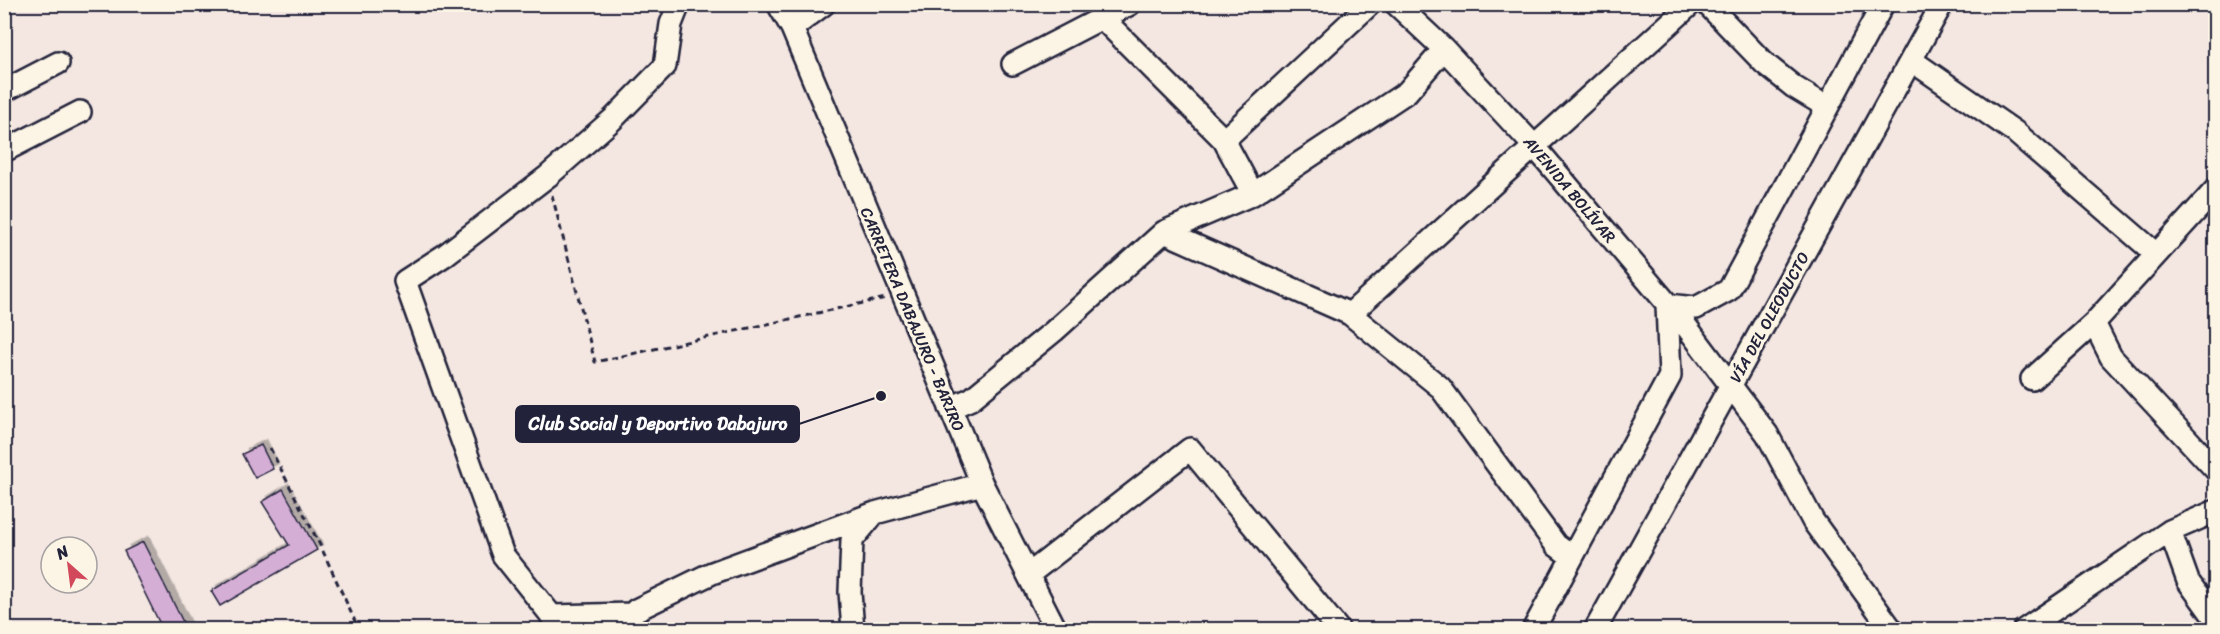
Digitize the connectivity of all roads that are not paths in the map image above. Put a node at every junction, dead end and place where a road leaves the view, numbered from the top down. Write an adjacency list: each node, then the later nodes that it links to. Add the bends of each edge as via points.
1 (679, 4): 42 (street, via 671,24 665,66 612,120 548,176 405,281 502,555)
2 (778, 4): 12 (street, CARRETERA DABAJURO - BARIRO)
3 (824, 4): 12 (street)
4 (1130, 4): 11 (street)
5 (1370, 4): 20 (street)
6 (1396, 4): 13 (street, AVENIDA BOLÍVAR)
7 (1691, 4): 21 (street)
8 (1707, 4): 18 (street, via 1764,63)
9 (1883, 4): 18 (street)
10 (1942, 4): 14 (street, VÍA DEL OLEODUCTO)
11 (1102, 18): 16 (street); 20 (street)
12 (792, 28): 32 (street, CARRETERA DABAJURO - BARIRO)
13 (1444, 50): 21 (street, AVENIDA BOLÍVAR); 24 (street, via 1407,92)
14 (1911, 60): 26 (street, via 2015,132); 31 (street, VÍA DEL OLEODUCTO)
15 (58, 63): 17 (street)
16 (1013, 64)
17 (4, 91)
18 (1827, 107): 27 (street, via 1729,290 1696,308)
19 (80, 112): 22 (street)
20 (1224, 140): 24 (street)
21 (1535, 147): 27 (street, AVENIDA BOLÍVAR); 28 (street)
22 (4, 151)
23 (2216, 189): 26 (street)
24 (1253, 194): 25 (street)
25 (1164, 232): 28 (street); 32 (street, via 980,392)
26 (2156, 254): 29 (street)
27 (1666, 305): 31 (street, AVENIDA BOLÍVAR); 38 (street, via 1670,376)
28 (1350, 314): 38 (street, via 1440,387 1556,545)
29 (2094, 323): 30 (street); 33 (street, via 2111,357)
30 (2032, 379)
31 (1731, 385): 48 (street, VÍA DEL OLEODUCTO); 49 (street, AVENIDA BOLÍVAR, via 1767,434 1813,521)
32 (950, 408): 34 (street, CARRETERA DABAJURO - BARIRO)
33 (2216, 470)
34 (982, 484): 36 (street); 39 (street, CARRETERA DABAJURO - BARIRO)
35 (2216, 511): 37 (street)
36 (875, 513): 40 (street, via 712,573); 44 (street, via 852,540)
37 (2170, 531): 41 (street, via 2188,581); 50 (street)
38 (1572, 556): 47 (street)
39 (1028, 575): 45 (street, CARRETERA DABAJURO - BARIRO); 46 (street, via 1190,450)
40 (632, 614): 42 (street); 43 (street)
41 (2216, 620)
42 (557, 623)
43 (617, 630)
44 (853, 630)
45 (1056, 630)
46 (1339, 630)
47 (1533, 630)
48 (1595, 630)
49 (1892, 630)
50 (2024, 630)

